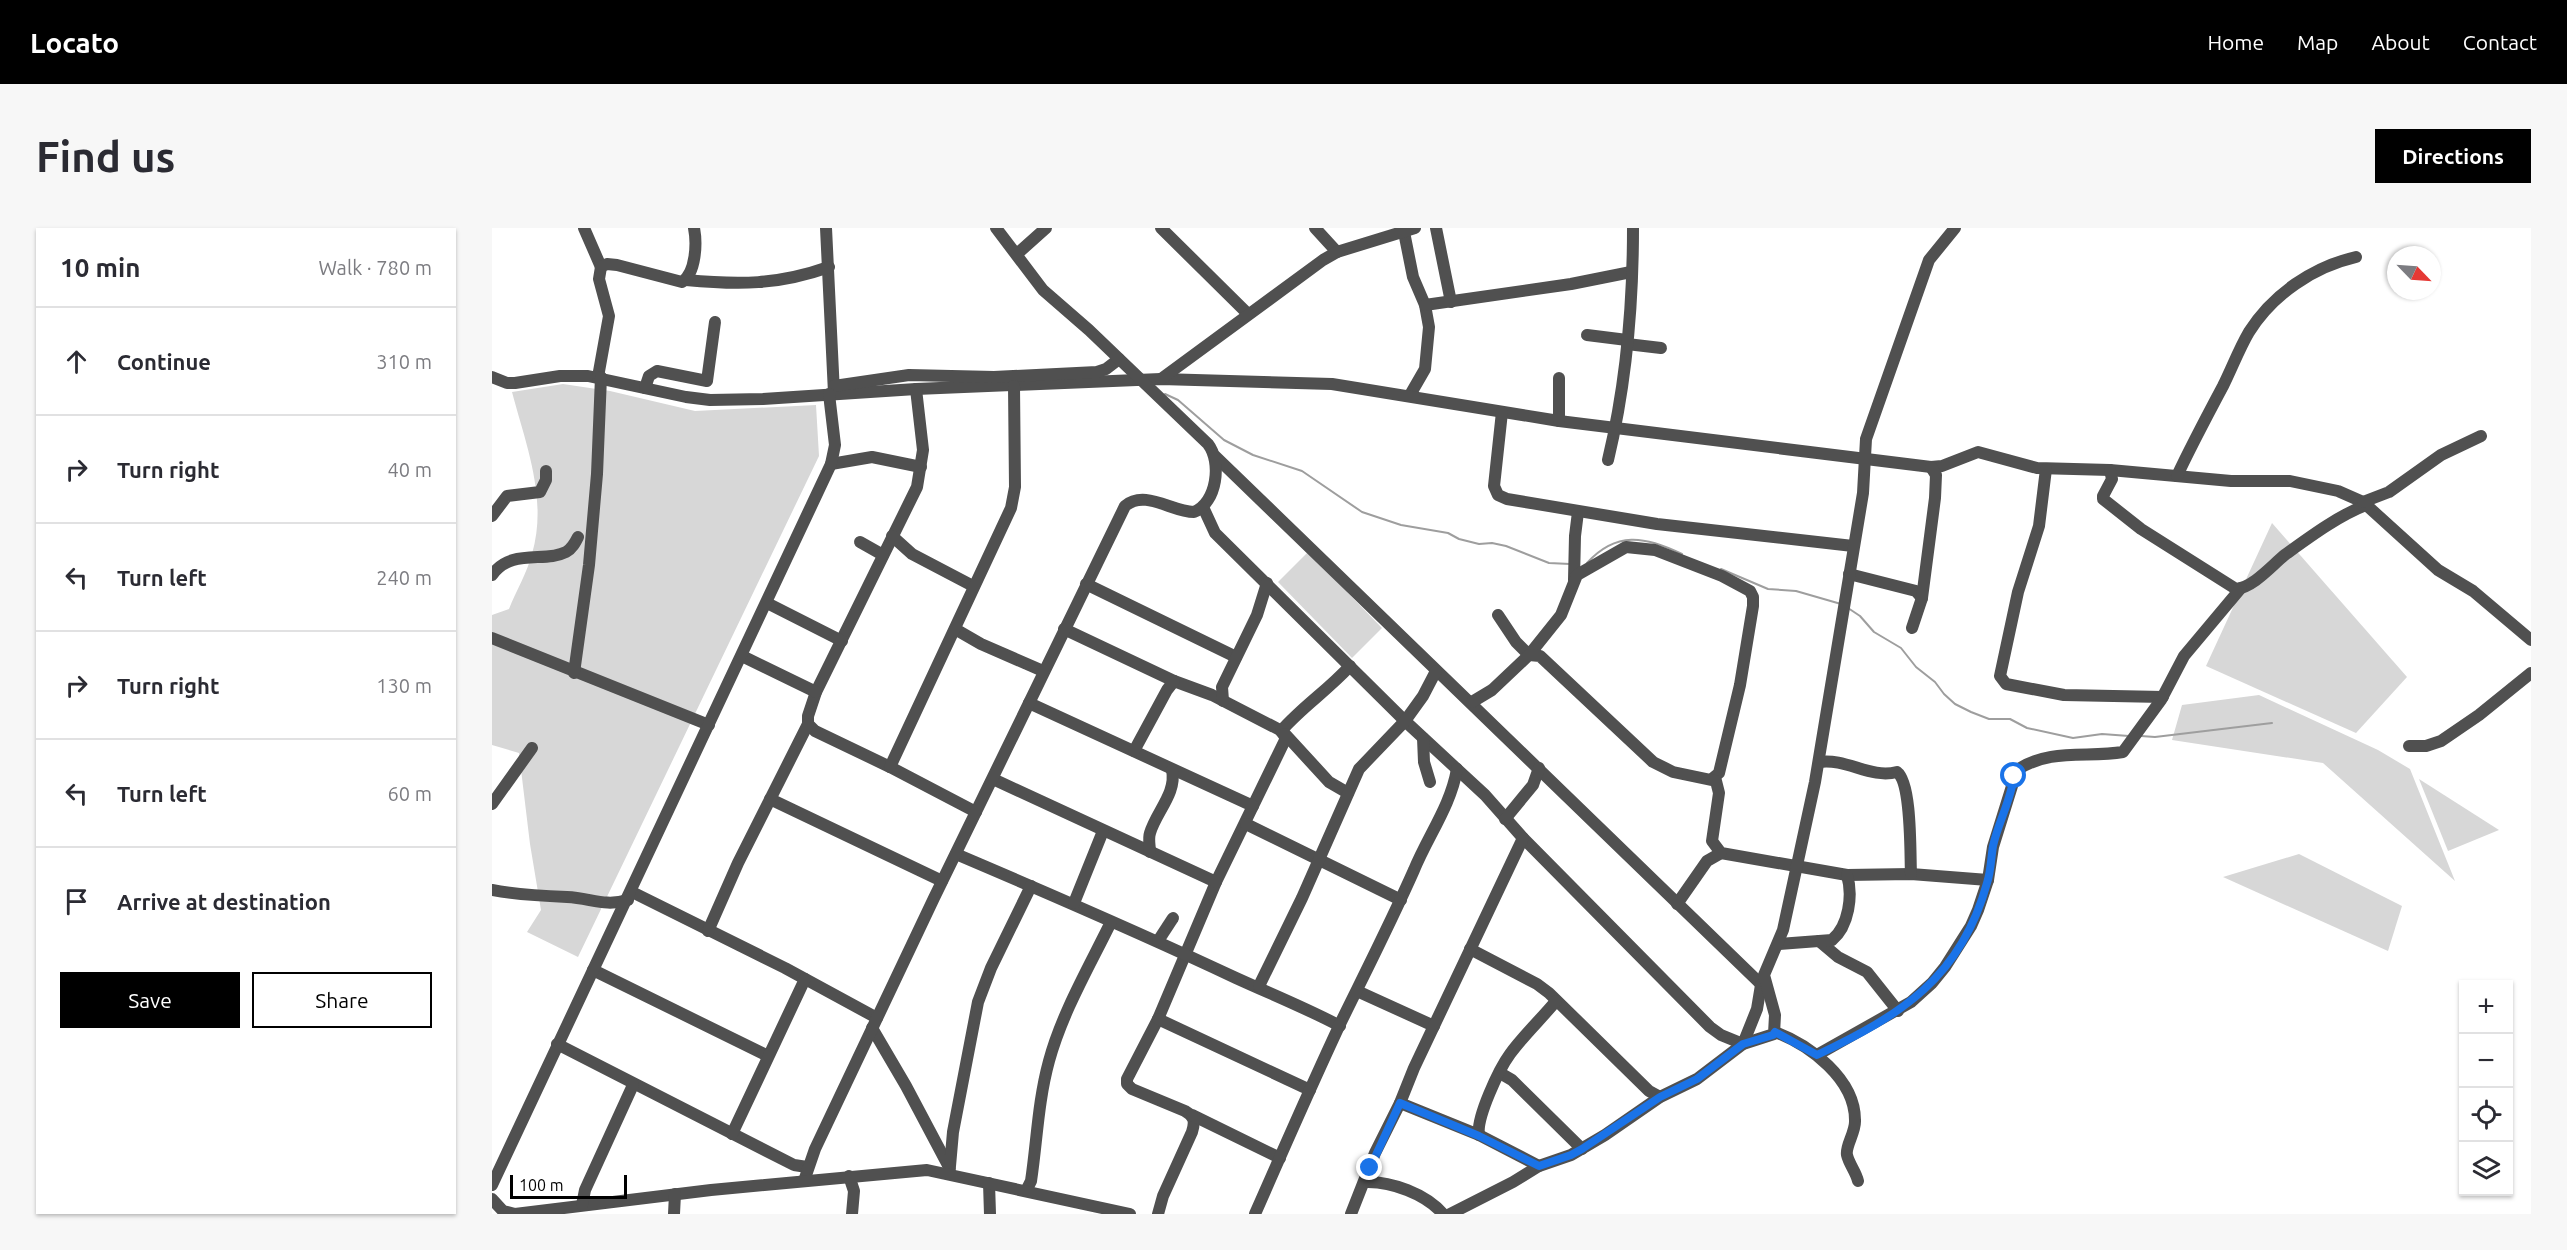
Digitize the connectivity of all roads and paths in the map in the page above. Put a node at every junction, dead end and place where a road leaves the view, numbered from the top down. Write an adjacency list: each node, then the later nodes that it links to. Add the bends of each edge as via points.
1 (584, 228): 15 (street)
2 (694, 228): 18 (street, via 694,256)
3 (826, 228): 16 (street)
4 (996, 228): 13 (street)
5 (1046, 228): 13 (street)
6 (1161, 228): 21 (street)
7 (1315, 228): 12 (street)
8 (1436, 228): 19 (street)
9 (1632, 228): 17 (street)
10 (1955, 228): 43 (street, via 1929,260 1866,439)
11 (1410, 230): 12 (street); 20 (street, via 1413,277)
12 (1336, 252): 21 (street)
13 (1017, 254): 26 (street, via 1043,290)
14 (2356, 257): 52 (street, via 2335,262 2295,284 2258,319)
15 (601, 267): 18 (street, via 607,264); 28 (street, via 599,279 609,316)
16 (829, 267): 18 (street, via 762,284); 35 (street)
17 (1632, 272): 19 (street); 24 (street)
18 (686, 280)
19 (1452, 302): 20 (street)
20 (1425, 305): 36 (street, via 1429,327 1426,364)
21 (1248, 314): 30 (street)
22 (715, 322): 33 (street, via 707,381 657,371 649,376)
23 (1587, 335): 24 (street)
24 (1627, 342): 25 (street); 39 (street)
25 (1661, 348)
26 (1119, 359): 31 (street); 35 (street, via 1097,372 994,377 909,375)
27 (492, 377): 28 (street, via 507,383 560,376)
28 (599, 377): 33 (street); 85 (street, via 597,474)
29 (1559, 378): 38 (street)
30 (1161, 379): 31 (street); 36 (street, via 1332,384)
31 (1141, 381): 32 (street); 42 (street, via 1208,444)
32 (1014, 386): 34 (street); 67 (street, via 1014,495)
33 (645, 388): 35 (street, via 710,400)
34 (916, 389): 35 (street); 47 (street, via 922,435)
35 (833, 391): 41 (street)
36 (1410, 395): 37 (street)
37 (1502, 412): 38 (street); 55 (street, via 1494,478 1496,492 1521,503)
38 (1559, 421): 39 (street)
39 (1616, 427): 43 (street); 45 (street)
40 (2481, 436): 53 (street, via 2441,454 2389,492)
41 (835, 445): 44 (street); 46 (street)
42 (1214, 455): 54 (street, via 1217,471); 83 (street)
43 (1865, 459): 48 (street); 60 (street)
44 (845, 460): 46 (street); 47 (street, via 883,458)
45 (1608, 460)
46 (831, 464): 70 (street)
47 (921, 467): 57 (street, via 917,487)
48 (1931, 467): 49 (street, via 1978,452); 69 (street, via 1937,485)
49 (2046, 469): 50 (street); 88 (street, via 2039,526 2018,592 2000,676 2006,684 2064,695)
50 (2110, 470): 52 (street); 68 (street, via 2112,479 2103,499 2228,585)
51 (546, 471): 56 (street, via 540,492 507,496)
52 (2177, 476): 53 (street, via 2307,483 2348,494)
53 (2365, 504): 68 (street); 76 (street, via 2438,570 2473,591)
54 (1203, 507): 65 (street, via 1215,533); 66 (street, via 1188,512 1145,500 1126,504)
55 (1578, 512): 60 (street); 64 (street)
56 (492, 516)
57 (892, 536): 61 (street); 67 (street, via 912,554)
58 (578, 537): 63 (street, via 573,547 563,553 511,561)
59 (860, 542): 61 (street)
60 (1853, 546): 62 (street)
61 (883, 555): 77 (street)
62 (1849, 574): 69 (street, via 1917,591); 100 (street)
63 (492, 575)
64 (1574, 580): 78 (street, via 1561,615); 105 (street, via 1619,549 1638,546 1685,561 1750,591 1753,606 1740,684 1719,773)
65 (1267, 583): 80 (street, via 1257,615); 81 (street)
66 (1086, 585): 74 (street); 80 (street)
67 (973, 586): 73 (street)
68 (2241, 588): 88 (street, via 2184,656)
69 (1922, 598): 72 (street)
70 (767, 603): 77 (street); 79 (street)
71 (1498, 615): 78 (street)
72 (1912, 628)
73 (955, 629): 82 (street); 101 (street)
74 (1064, 629): 82 (street); 86 (street)
75 (492, 638): 85 (street)
76 (2531, 640)
77 (842, 641): 87 (street)
78 (1529, 655): 90 (street, via 1492,690); 105 (street, via 1544,657 1653,762 1673,772)
79 (742, 656): 87 (street); 94 (street)
80 (1236, 657): 89 (street)
81 (1350, 666): 92 (street); 95 (street, via 1297,712)
82 (1044, 671): 91 (street)
83 (1436, 671): 90 (street); 92 (street)
84 (2531, 672): 97 (street, via 2441,741)
85 (574, 673): 94 (street)
86 (1174, 681): 89 (street); 99 (street)
87 (816, 692): 93 (street)
88 (2163, 696): 124 (street, via 2123,752 2057,755 2017,770 1993,847)
89 (1218, 698): 95 (street)
90 (1472, 702): 102 (street)
91 (1029, 703): 99 (street); 106 (street)
92 (1405, 721): 96 (street); 108 (street, via 1362,765)
93 (808, 724): 101 (street); 109 (street)
94 (709, 725): 129 (street)
95 (1283, 732): 108 (street, via 1329,782); 111 (street, via 1285,743)
96 (1423, 738): 103 (street); 107 (street)
97 (2409, 746)
98 (532, 748): 110 (street)
99 (1134, 751): 104 (street)
100 (1819, 762): 121 (street); 122 (street, via 1843,762 1880,775 1899,773 1907,800)
101 (890, 767): 112 (street)
102 (1539, 768): 113 (street, via 1533,785); 132 (street)
103 (1457, 769): 113 (street); 130 (street, via 1451,793)
104 (1172, 770): 111 (street); 117 (street, via 1171,788 1150,831)
105 (1713, 778): 118 (street, via 1719,793 1712,841)
106 (993, 779): 112 (street); 115 (street)
107 (1430, 782)
108 (1348, 793): 120 (street)
109 (770, 799): 125 (street); 135 (street)
110 (492, 804)
111 (1253, 806): 114 (street)
112 (976, 812): 119 (street)
113 (1505, 819): 116 (street)
114 (1246, 824): 120 (street); 126 (street)
115 (1103, 831): 117 (street); 131 (street)
116 (1523, 838): 139 (street); 156 (street, via 1710,1027)
117 (1150, 852): 126 (street)
118 (1720, 853): 121 (street); 132 (street, via 1707,861)
119 (956, 854): 125 (street); 127 (street)
120 (1320, 859): 130 (street); 145 (street)
121 (1796, 866): 123 (street); 138 (street)
122 (1911, 874): 123 (street); 124 (street)
123 (1847, 875): 137 (street, via 1851,892 1842,926 1832,940)
124 (1988, 880): 149 (street, via 1971,926 1945,967 1927,989)
125 (942, 881): 151 (street)
126 (1216, 882): 140 (street)
127 (1031, 886): 131 (street); 171 (street, via 978,1002 953,1132)
128 (492, 890): 129 (street, via 605,904)
129 (630, 896): 135 (street); 142 (street)
130 (1401, 900): 147 (street)
131 (1074, 903): 134 (street)
132 (1677, 904): 143 (street)
133 (1173, 918): 136 (street)
134 (1111, 922): 136 (street); 178 (street, via 1053,1048 1042,1090 1031,1181)
135 (708, 931): 144 (street)
136 (1158, 941): 140 (street)
137 (1819, 941): 138 (street); 149 (street, via 1838,957 1868,972)
138 (1779, 944): 141 (street)
139 (1470, 949): 148 (street, via 1537,984); 153 (street)
140 (1185, 953): 145 (street); 150 (street)
141 (1767, 967): 143 (street); 146 (street)
142 (593, 970): 155 (street); 158 (street)
143 (1750, 973): 146 (street)
144 (805, 979): 151 (street); 158 (street)
145 (1260, 986): 152 (street)
146 (1765, 988): 154 (street, via 1775,1015); 156 (street)
147 (1357, 991): 152 (street); 153 (street)
148 (1556, 1001): 159 (street, via 1509,1056); 162 (street, via 1649,1091)
149 (1898, 1011): 157 (street)
150 (1158, 1019): 161 (street); 164 (street, via 1127,1084)
151 (875, 1023): 170 (street); 171 (street)
152 (1340, 1026): 161 (street)
153 (1434, 1026): 163 (street)
154 (1775, 1032): 156 (street); 157 (street)
155 (557, 1044): 160 (street); 177 (street)
156 (1743, 1044): 162 (street, via 1697,1079)
157 (1817, 1055): 174 (street, via 1844,1086 1852,1102 1855,1132 1847,1150)
158 (768, 1056): 165 (street)
159 (1500, 1073): 166 (street, via 1477,1127); 167 (street, via 1512,1080)
160 (633, 1085): 165 (street); 181 (street, via 585,1190)
161 (1310, 1090): 168 (street)
162 (1660, 1097): 167 (street)
163 (1400, 1103): 166 (street); 175 (street)
164 (1192, 1115): 168 (street); 187 (street, via 1192,1132)
165 (732, 1134): 170 (street, via 794,1166)
166 (1479, 1136): 169 (street)
167 (1582, 1149): 169 (street)
168 (1280, 1158): 188 (street)
169 (1539, 1166): 191 (street)
170 (807, 1167): 173 (street)
171 (950, 1170): 172 (street); 176 (street)
172 (849, 1176): 173 (street); 184 (street, via 854,1191)
173 (804, 1181): 179 (street)
174 (1858, 1181)
175 (1365, 1182): 189 (street); 190 (street, via 1410,1193 1434,1204)
176 (988, 1183): 178 (street); 185 (street)
177 (492, 1185)
178 (1026, 1191): 186 (street)
179 (675, 1194): 181 (street); 183 (street)
180 (492, 1199): 182 (street, via 509,1214)
181 (582, 1205): 182 (street)
182 (521, 1213)
183 (674, 1214)
184 (852, 1214)
185 (990, 1214)
186 (1130, 1214)
187 (1158, 1214)
188 (1255, 1214)
189 (1351, 1214)
190 (1443, 1214)
191 (1450, 1214)

